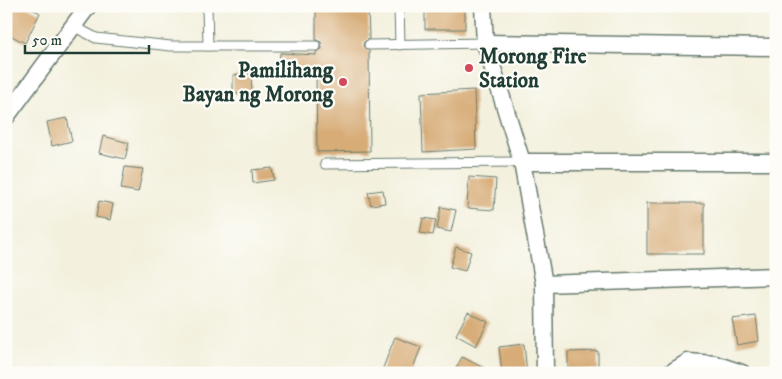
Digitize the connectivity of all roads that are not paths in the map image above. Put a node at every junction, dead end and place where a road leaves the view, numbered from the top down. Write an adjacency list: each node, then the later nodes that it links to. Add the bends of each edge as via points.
1 (88, 6): 5 (street)
2 (207, 6): 9 (lane)
3 (399, 6): 8 (lane)
4 (482, 6): 6 (street)
5 (72, 26): 9 (lane, via 96,38 171,46); 12 (street)
6 (485, 43): 8 (lane); 11 (street); 13 (street)
7 (368, 45): 8 (lane)
8 (400, 45)
9 (208, 46): 10 (lane)
10 (316, 46)
11 (776, 48)
12 (6, 117)
13 (522, 162): 14 (street); 15 (lane); 17 (street)
14 (776, 162)
15 (325, 164)
16 (776, 276): 17 (street)
17 (544, 284): 18 (street)
18 (545, 373)
19 (670, 373): 20 (street, via 688,362 715,364)
20 (742, 373)

